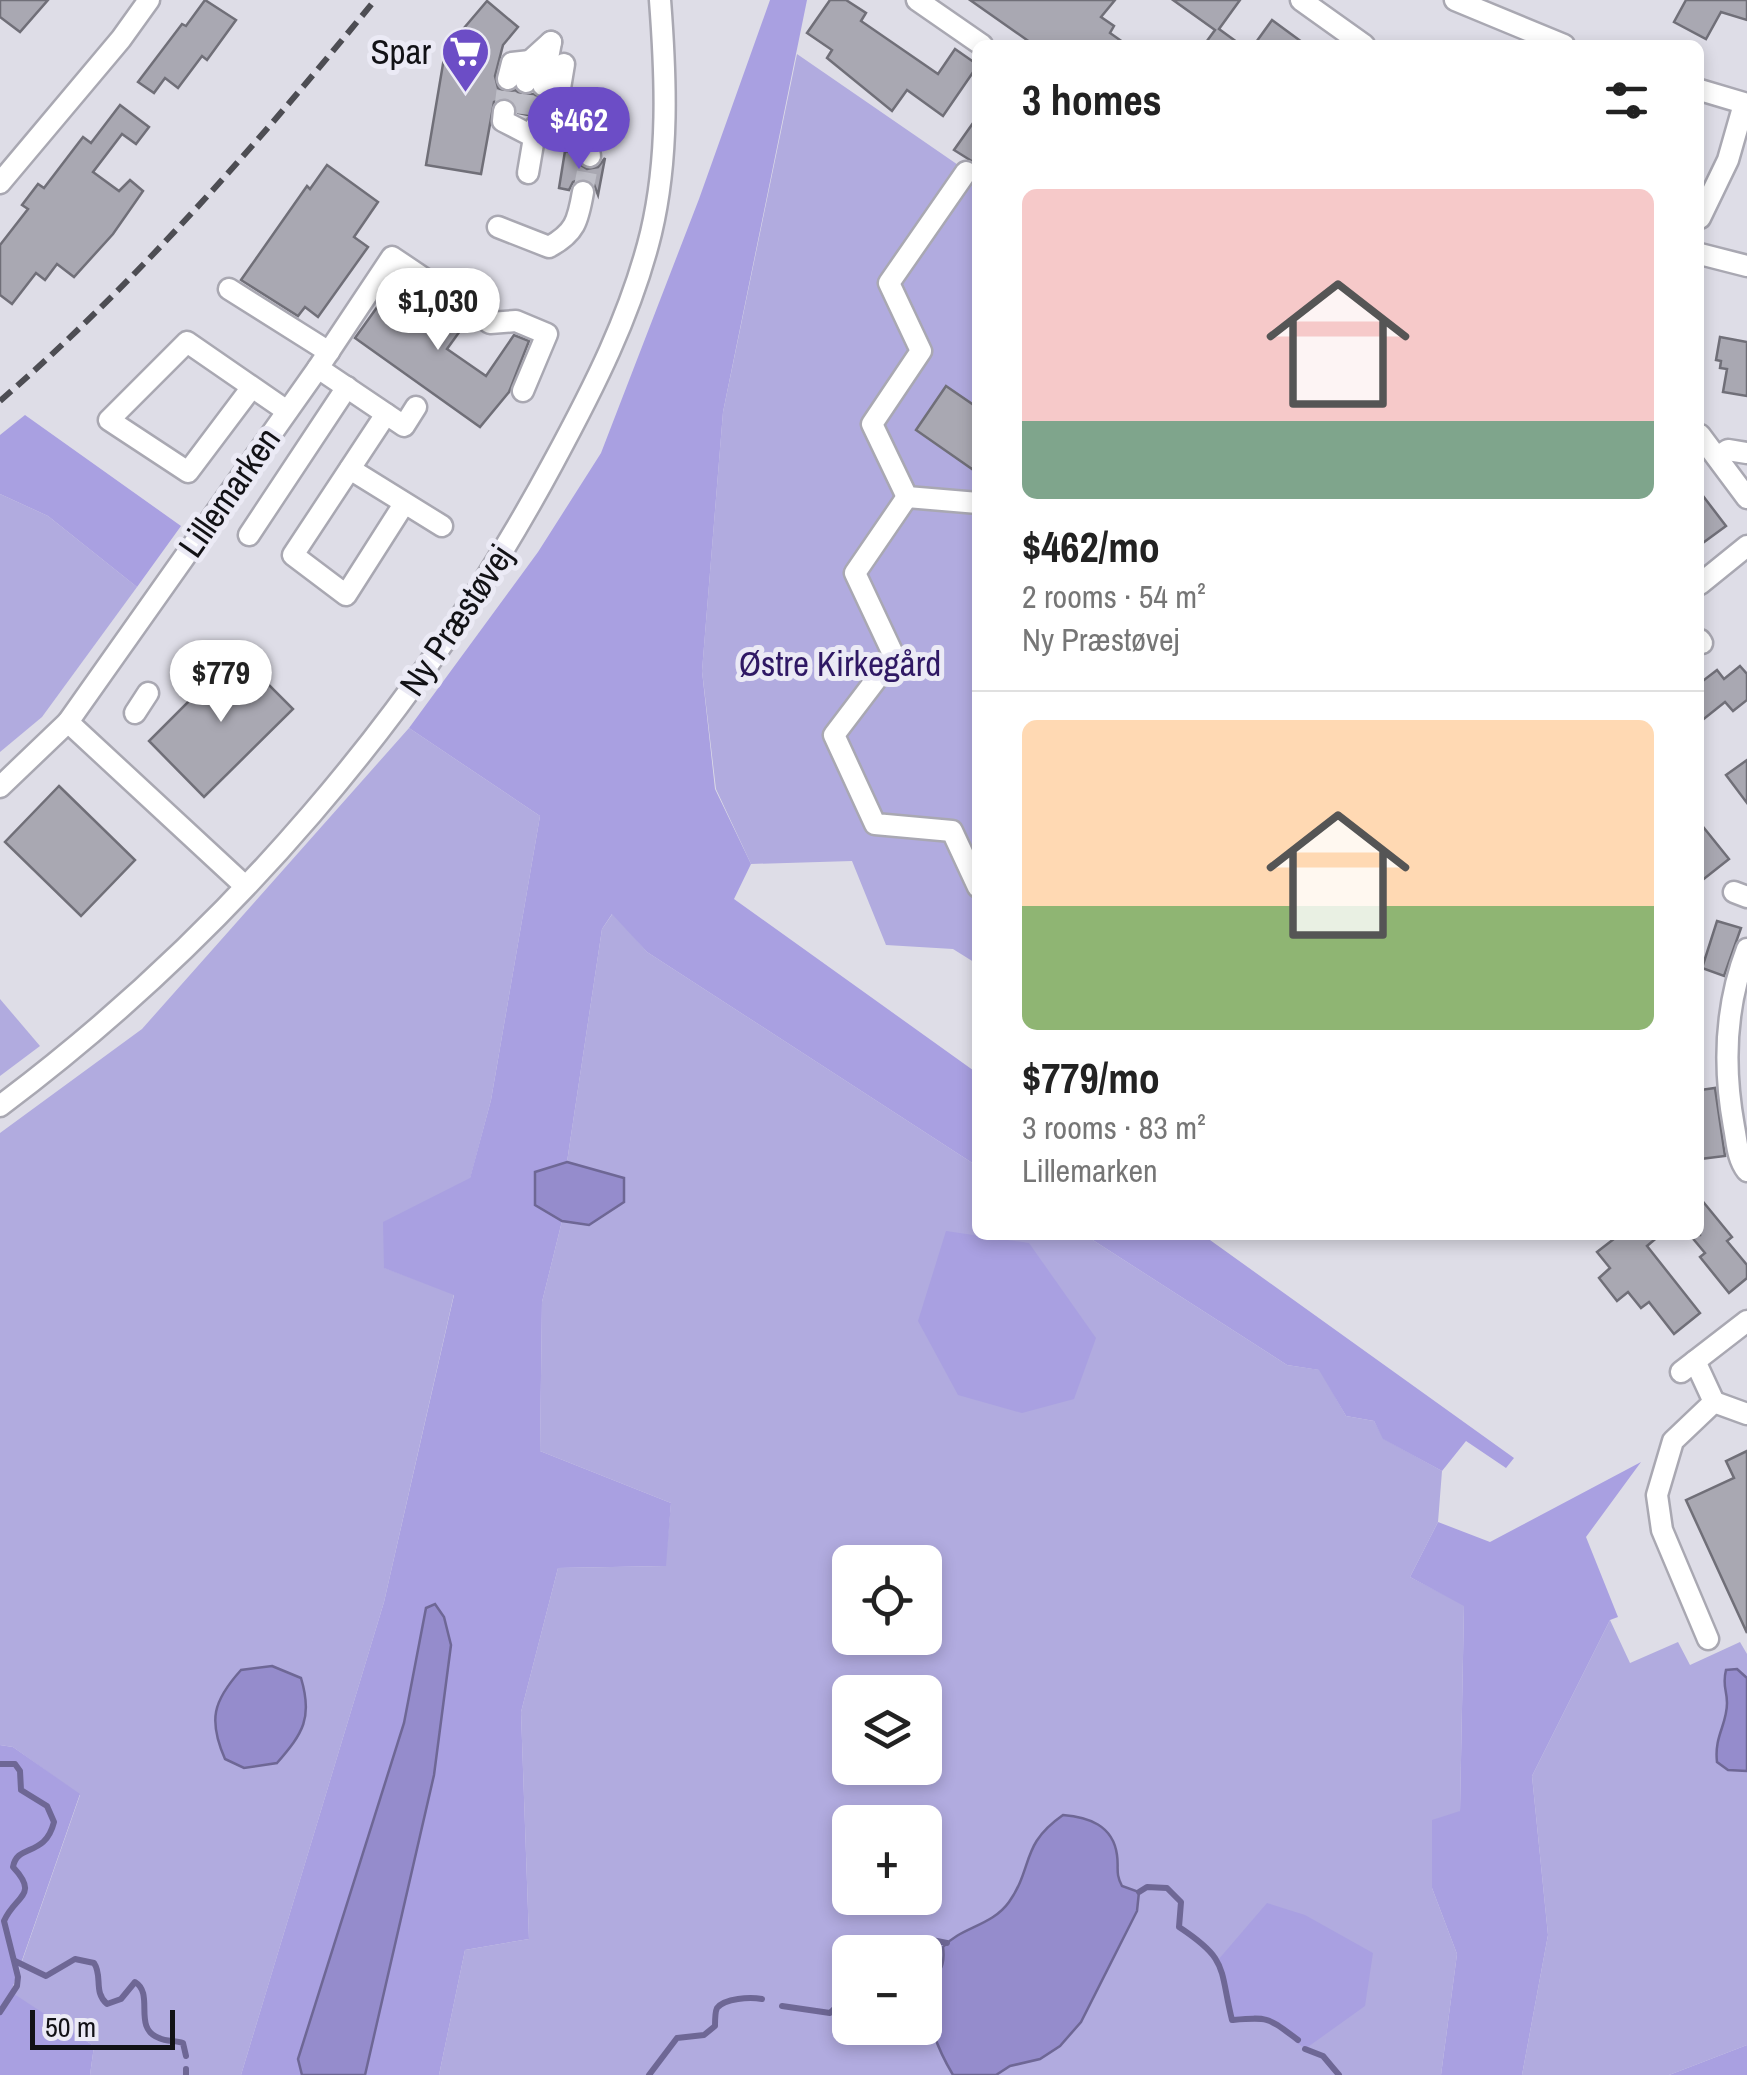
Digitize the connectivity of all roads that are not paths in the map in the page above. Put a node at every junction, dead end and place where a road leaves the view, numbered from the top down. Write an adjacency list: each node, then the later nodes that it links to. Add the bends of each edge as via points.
1 (149, 0): 16 (street)
2 (660, 0): 47 (street, Ny Præstøvej, via 663,159 651,233 622,326 493,570 344,777)
3 (917, 0): 6 (street)
4 (1300, 0): 7 (street)
5 (1455, 0): 8 (street)
6 (975, 40)
7 (1357, 40)
8 (1552, 40)
9 (564, 64): 10 (street)
10 (533, 79)
11 (1704, 91): 12 (street)
12 (1746, 104): 18 (street)
13 (590, 156): 15 (street, via 585,131 534,120)
14 (966, 172): 34 (street, via 889,284 922,351 872,424)
15 (528, 173)
16 (0, 183)
17 (583, 192): 19 (street, via 569,236 549,248)
18 (1704, 210)
19 (498, 226)
20 (1704, 255): 21 (street)
21 (1747, 266)
22 (229, 289): 23 (street)
23 (323, 360): 25 (street); 26 (street, Lillemarken, via 392,256 490,323 516,321 547,334); 28 (street, Lillemarken)
24 (252, 386): 24 (street, via 187,342 110,420 188,472); 28 (street)
25 (346, 387): 29 (street); 39 (street)
26 (523, 391)
27 (416, 407): 29 (street, via 404,426)
28 (286, 410): 44 (street, Lillemarken)
29 (386, 414): 33 (street)
30 (1704, 440): 32 (street)
31 (1747, 453): 32 (street, via 1728,450)
32 (1717, 458): 35 (street)
33 (350, 469): 37 (street); 37 (street, via 293,555 346,595)
34 (907, 497): 36 (street); 46 (street, via 856,573 894,656 834,735 875,824 952,832)
35 (1747, 498)
36 (972, 502)
37 (404, 504): 38 (street)
38 (442, 526)
39 (249, 535)
40 (1747, 546): 41 (street)
41 (1704, 581)
42 (148, 694): 43 (street)
43 (136, 714)
44 (68, 722): 45 (street, Lillemarken); 47 (street)
45 (0, 787)
46 (972, 875)
47 (244, 886): 49 (street, Ny Præstøvej, via 127,1005)
48 (1747, 949): 50 (street, via 1726,1042 1732,1116)
49 (0, 1106)
50 (1747, 1171)
51 (1747, 1321): 52 (street, via 1688,1367)
52 (1714, 1402): 53 (street); 54 (street, via 1672,1441 1657,1496 1662,1530)
53 (1747, 1414)
54 (1708, 1639)

